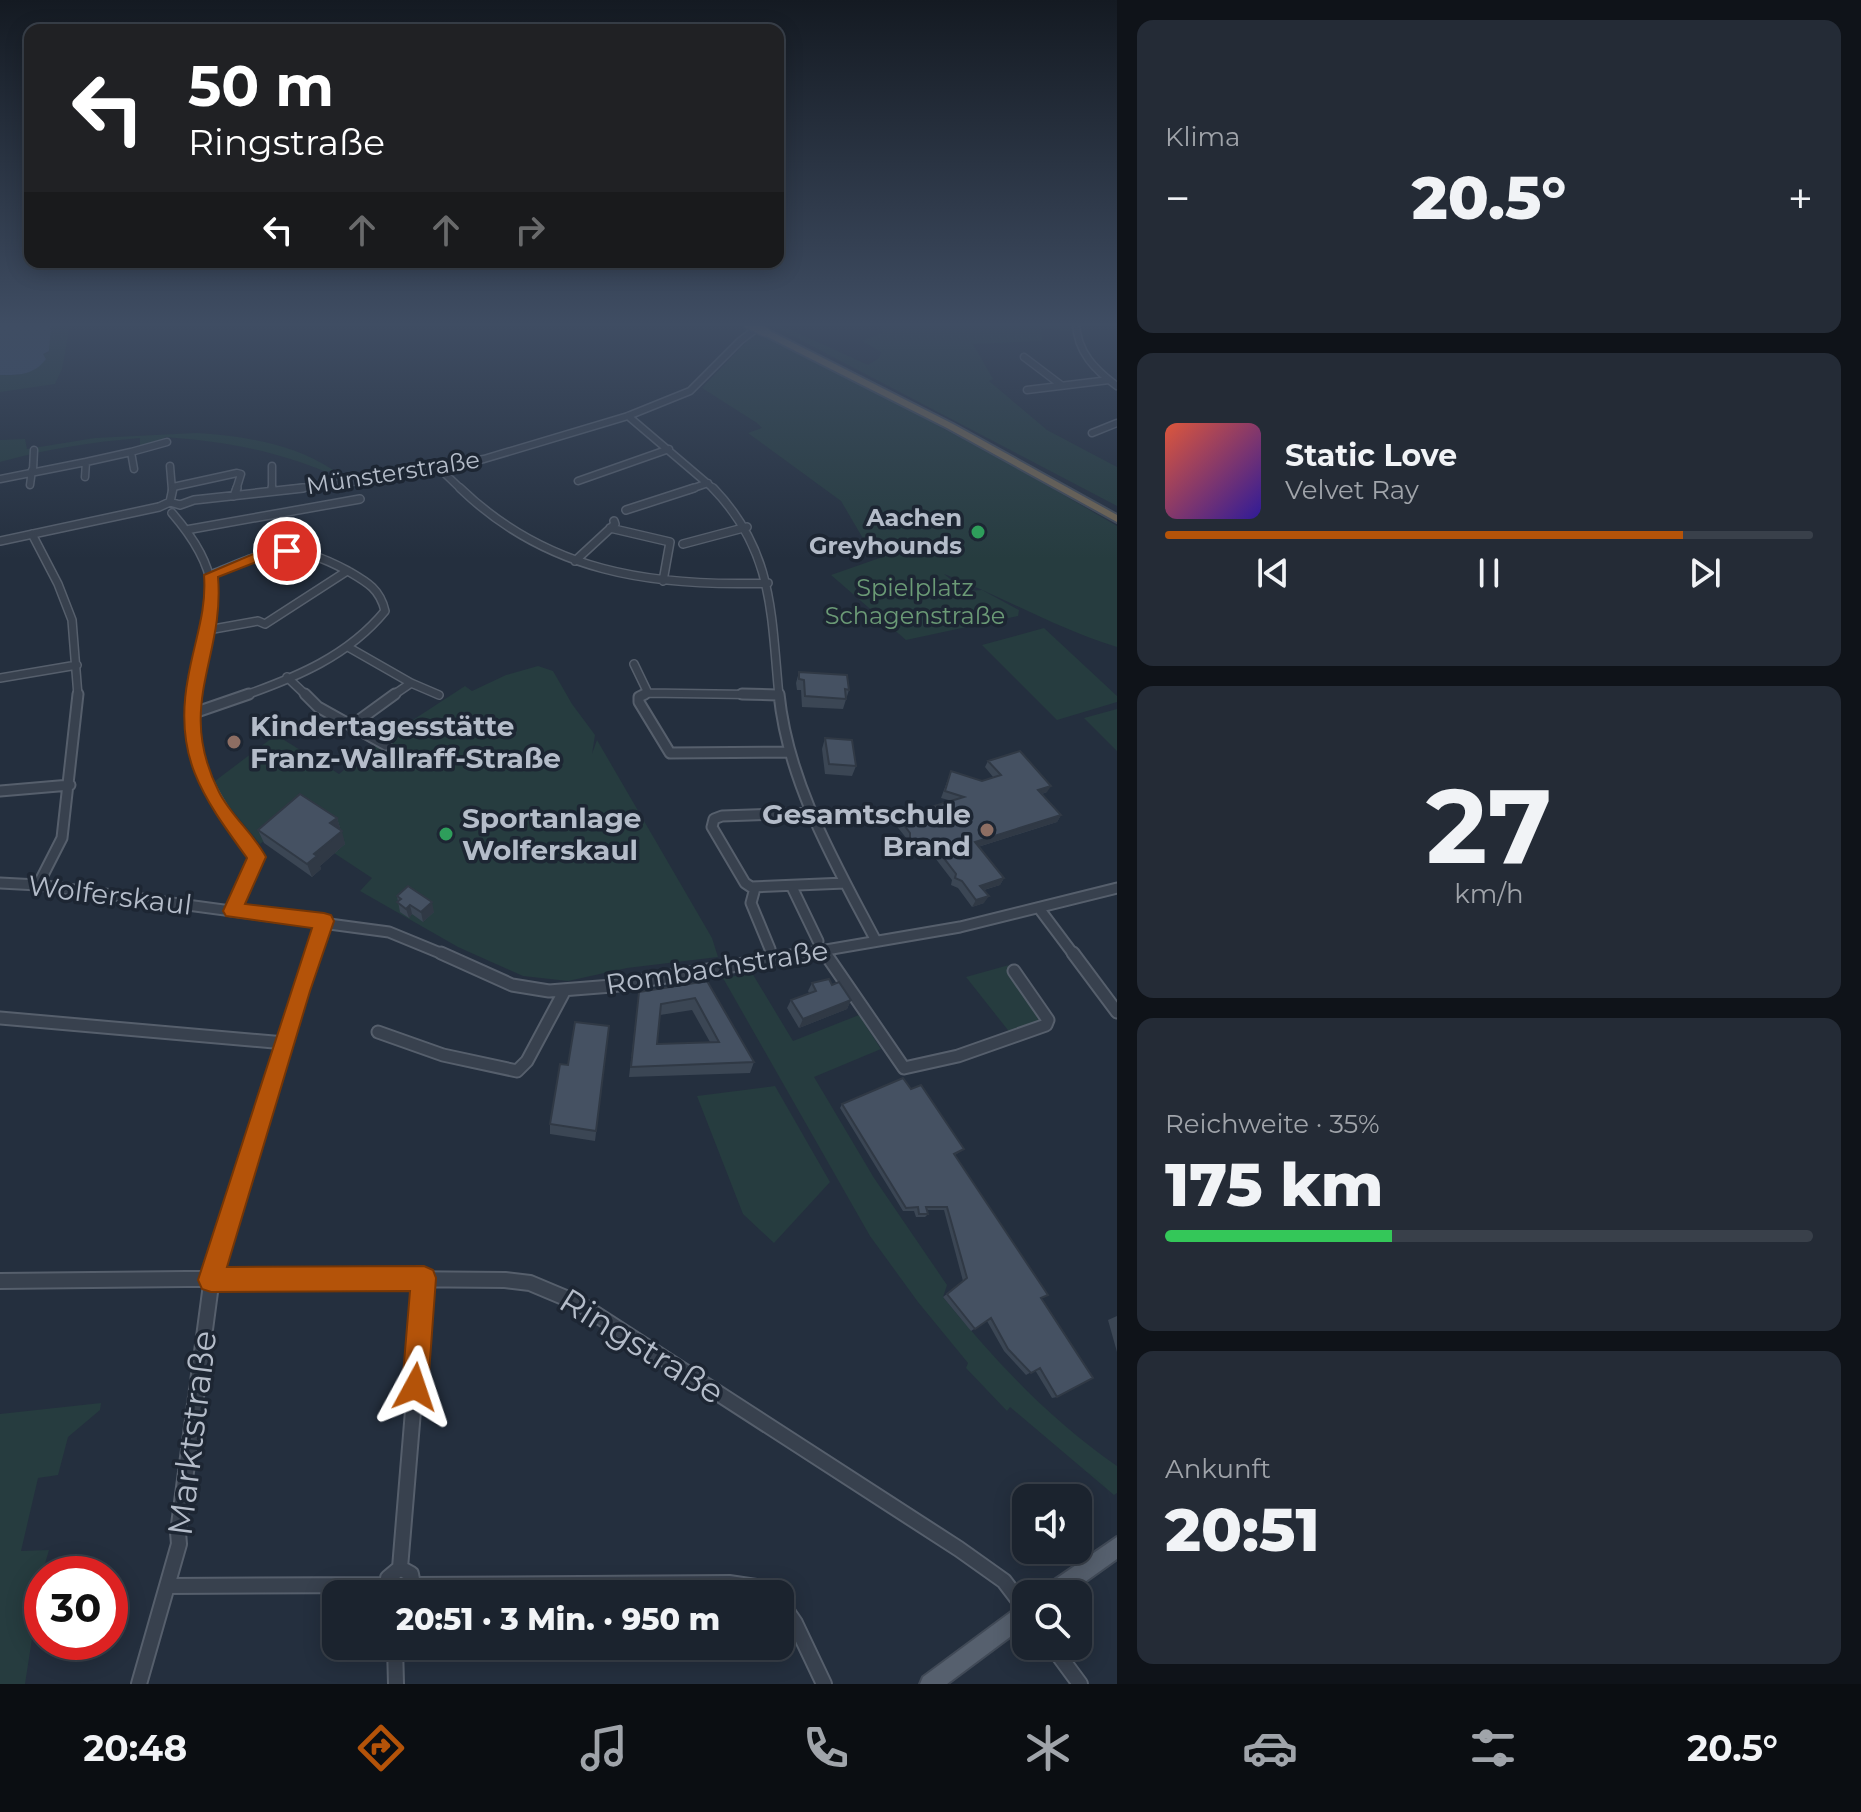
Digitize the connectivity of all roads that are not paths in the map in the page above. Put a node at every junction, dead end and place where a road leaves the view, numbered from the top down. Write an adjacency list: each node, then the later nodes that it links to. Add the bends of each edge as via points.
1 (664, 402): 4 (street, Münsterstraße)
2 (904, 402): 32 (highway)
3 (917, 402): 30 (highway)
4 (628, 416): 8 (street); 14 (street, Münsterstraße, via 506,454)
5 (1117, 423): 6 (street)
6 (1092, 433)
7 (167, 442): 10 (street)
8 (669, 449): 19 (street); 20 (street)
9 (34, 450): 16 (street)
10 (131, 452): 11 (street); 15 (street)
11 (86, 462): 16 (street); 17 (street)
12 (170, 466): 22 (street)
13 (272, 466): 23 (street, Münsterstraße)
14 (439, 468): 23 (street, Münsterstraße); 38 (street, via 508,529)
15 (134, 469)
16 (33, 470): 18 (street); 21 (street)
17 (85, 477)
18 (0, 479)
19 (578, 481)
20 (708, 483): 29 (street); 33 (street)
21 (30, 485)
22 (173, 487): 24 (street, via 241,474); 26 (street)
23 (272, 491): 24 (street, Münsterstraße)
24 (234, 496): 27 (street, Münsterstraße)
25 (360, 499): 34 (street)
26 (170, 502): 27 (street, Münsterstraße); 28 (street)
27 (180, 505): 31 (street)
28 (159, 507): 31 (street, via 162,513); 35 (street)
29 (626, 510)
30 (1117, 512)
31 (172, 513): 34 (street)
32 (1117, 519)
33 (747, 527): 37 (street); 42 (street)
34 (186, 530): 40 (street)
35 (32, 534): 36 (street); 46 (street, via 66,602)
36 (0, 541)
37 (683, 544)
38 (575, 561): 41 (street); 41 (street, via 612,524 670,542)
39 (347, 571): 40 (street, via 313,553 287,551); 43 (street, via 265,624); 44 (street, via 371,582 383,596 385,611 375,627)
40 (211, 575): 43 (street)
41 (663, 581): 42 (street)
42 (768, 583): 52 (street)
43 (208, 630): 53 (street)
44 (348, 647): 47 (street); 49 (street)
45 (634, 664): 50 (street)
46 (77, 665): 48 (street); 57 (street, via 79,704)
47 (287, 677): 53 (street); 54 (street, via 308,700)
48 (0, 678)
49 (411, 683): 51 (street); 54 (street)
50 (648, 693): 52 (street); 56 (street, via 639,702 670,753)
51 (439, 695)
52 (778, 695): 56 (street)
53 (191, 714): 66 (street, via 193,743 212,796 257,857)
54 (351, 726): 55 (street)
55 (386, 745)
56 (790, 752): 59 (street)
57 (70, 785): 58 (street); 62 (street, via 62,838)
58 (0, 791)
59 (813, 813): 61 (street); 64 (street, via 722,816 713,821 713,831 742,879)
60 (0, 883): 62 (street, Wolferskaul)
61 (845, 883): 63 (street); 69 (street)
62 (38, 885): 66 (street, Wolferskaul)
63 (792, 887): 64 (street); 70 (street)
64 (755, 888): 71 (street, via 751,903)
65 (1117, 888): 67 (street, Rombachstraße)
66 (233, 911): 68 (street, Wolferskaul)
67 (1041, 911): 69 (street, Rombachstraße); 74 (street)
68 (324, 921): 73 (street, Rombachstraße, via 413,939 506,984); 77 (street)
69 (876, 941): 70 (street, Rombachstraße)
70 (821, 946): 72 (street, via 904,1068 958,1056 1046,1025 1048,1020); 73 (street, Rombachstraße)
71 (770, 949)
72 (1014, 971)
73 (565, 990): 76 (street, via 517,1071 443,1055)
74 (1117, 1012)
75 (0, 1018): 77 (street)
76 (378, 1032)
77 (285, 1043): 79 (street)
78 (424, 1278): 79 (street, Ringstraße); 82 (street); 88 (street, Ringstraße, via 530,1283 566,1296 959,1549)
79 (211, 1280): 80 (street, Ringstraße); 86 (street, Marktstraße, via 179,1544)
80 (0, 1281)
81 (1117, 1547): 85 (main road)
82 (400, 1568): 83 (street); 84 (street, via 411,1574)
83 (389, 1580)
84 (411, 1580)
85 (1071, 1580)
86 (167, 1586): 87 (street); 93 (street, Marktstraße)
87 (322, 1589)
88 (1012, 1592)
89 (794, 1622): 95 (street)
90 (1012, 1622): 96 (main road)
91 (395, 1660): 94 (street)
92 (1062, 1660): 97 (street)
93 (139, 1684)
94 (396, 1684)
95 (824, 1684)
96 (930, 1684)
97 (1080, 1684)

